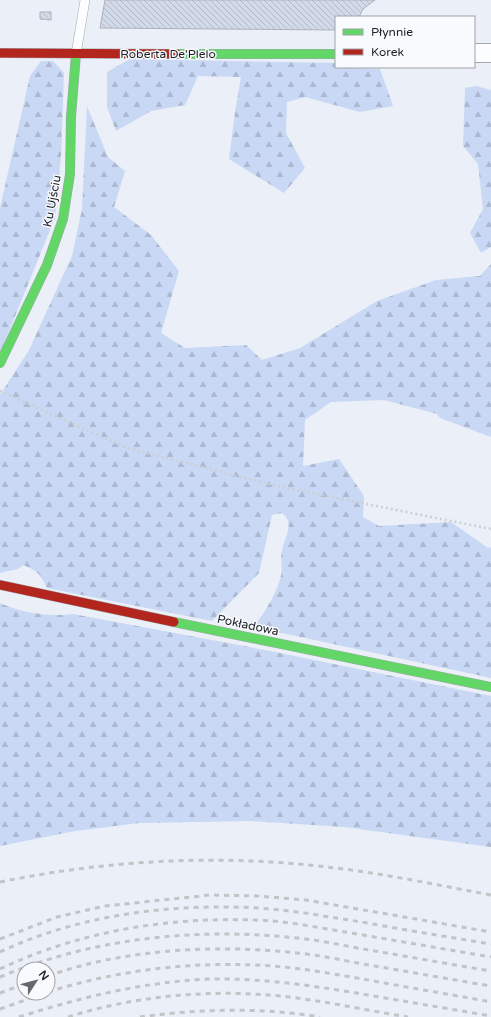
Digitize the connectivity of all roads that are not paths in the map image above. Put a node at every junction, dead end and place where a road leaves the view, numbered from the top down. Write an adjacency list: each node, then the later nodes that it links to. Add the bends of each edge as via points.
1 (85, 0): 5 (lane)
2 (475, 53): 3 (street)
3 (491, 53)
4 (0, 54): 5 (street, Roberta De'Plelo)
5 (76, 54): 6 (street, Roberta De'Plelo); 7 (street, Ku Ujściu, via 70,174 63,218 47,265)
6 (335, 54)
7 (0, 363)
8 (0, 585): 9 (street, Pokładowa)
9 (491, 687)

